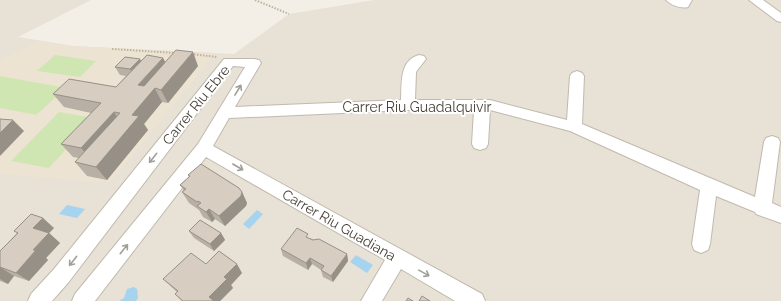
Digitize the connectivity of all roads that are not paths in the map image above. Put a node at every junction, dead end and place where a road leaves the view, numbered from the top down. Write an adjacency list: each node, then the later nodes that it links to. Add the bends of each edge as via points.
1 (672, 0): 2 (street, via 684,5)
2 (686, 0)
3 (755, 0): 5 (street)
4 (781, 6): 5 (street)
5 (767, 8): 6 (street)
6 (781, 18)
7 (419, 59): 9 (street, via 409,71)
8 (577, 76): 12 (street)
9 (408, 105): 10 (street, Carrer Riu Guadalquivir); 11 (street, Carrer Riu Guadalquivir)
10 (482, 105): 12 (street, Carrer Riu Guadalquivir); 14 (street)
11 (224, 113): 15 (street, Carrer Riu Ebre); 21 (street, Carrer Riu Ebre, one-way to 21, via 254,63 229,62 61,276)
12 (574, 127): 16 (street, Carrer Riu Guadalquivir)
13 (772, 142): 17 (street)
14 (480, 144)
15 (204, 148): 20 (street, Carrer Riu Guadiana, one-way to 20); 22 (street, Carrer Riu Ebre, one-way to 15)
16 (709, 186): 17 (street, Carrer Riu Guadalquivir); 19 (street)
17 (762, 208): 18 (street, Carrer Riu Guadalquivir)
18 (781, 215)
19 (701, 244)
20 (397, 258): 23 (street); 24 (street, Carrer Riu Guadiana, one-way to 24)
21 (38, 301)
22 (82, 301)
23 (371, 301)
24 (474, 301)

